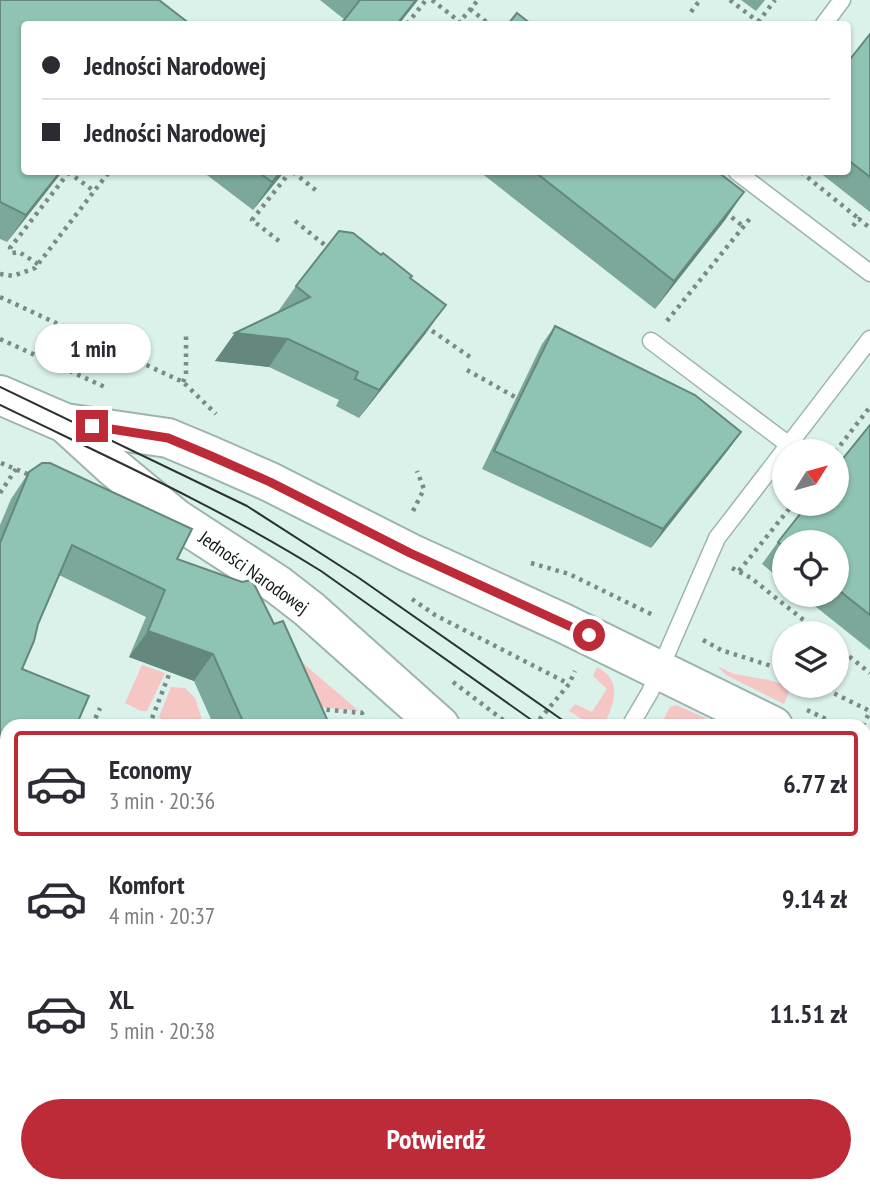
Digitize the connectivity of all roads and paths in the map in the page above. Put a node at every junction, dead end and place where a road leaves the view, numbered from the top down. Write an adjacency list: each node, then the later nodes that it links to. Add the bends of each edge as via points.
1 (426, 0): 10 (path)
2 (432, 0): 11 (path)
3 (700, 0): 9 (path)
4 (730, 0): 14 (path)
5 (775, 0): 15 (path)
6 (842, 0): 16 (lane)
7 (476, 1): 8 (path)
8 (470, 9): 12 (path); 13 (path)
9 (691, 12)
10 (409, 21)
11 (457, 21)
12 (461, 21)
13 (485, 21)
14 (756, 21)
15 (760, 21)
16 (826, 21)
17 (66, 175): 33 (path, via 10,248)
18 (72, 175): 24 (path)
19 (107, 175): 24 (path)
20 (290, 175): 31 (path, via 252,220)
21 (296, 175): 25 (path)
22 (741, 175): 26 (lane)
23 (805, 175): 28 (path)
24 (94, 191): 33 (path)
25 (318, 192)
26 (768, 196): 30 (path); 34 (lane)
27 (724, 211): 30 (path)
28 (859, 219)
29 (295, 221): 32 (path)
30 (744, 226): 42 (path)
31 (279, 241)
32 (336, 254)
33 (38, 264): 35 (path, via 24,274)
34 (870, 273)
35 (0, 274)
36 (0, 297): 38 (path)
37 (418, 320): 43 (path)
38 (72, 331): 44 (path); 46 (path)
39 (186, 334): 46 (path)
40 (0, 339): 44 (path)
41 (870, 339): 54 (lane)
42 (651, 341): 53 (lane)
43 (473, 359)
44 (56, 366): 47 (path)
45 (467, 370): 49 (path)
46 (183, 382): 51 (path)
47 (118, 392)
48 (0, 396): 52 (street, Jedności Narodowej)
49 (515, 397)
50 (870, 407): 55 (path)
51 (218, 415)
52 (65, 423): 67 (street, Jedności Narodowej, via 168,438 270,482); 78 (street, Jedności Narodowej, via 174,518 309,609)
53 (781, 439)
54 (794, 439)
55 (845, 439)
56 (772, 467): 62 (lane, via 717,538)
57 (16, 469): 59 (path)
58 (417, 471): 60 (path, via 424,489)
59 (0, 493)
60 (413, 511)
61 (783, 516): 63 (path)
62 (709, 556): 63 (path); 67 (lane)
63 (739, 571): 64 (path)
64 (805, 621)
65 (849, 656): 69 (path)
66 (578, 666): 79 (path)
67 (659, 670): 75 (street, Jedności Narodowej); 80 (lane)
68 (170, 672): 77 (path)
69 (870, 673)
70 (843, 698): 74 (path)
71 (100, 708): 76 (path)
72 (312, 708): 73 (path, via 362,713)
73 (368, 709)
74 (870, 711)
75 (787, 716)
76 (95, 719)
77 (152, 719)
78 (432, 719)
79 (540, 719)
80 (634, 719)

